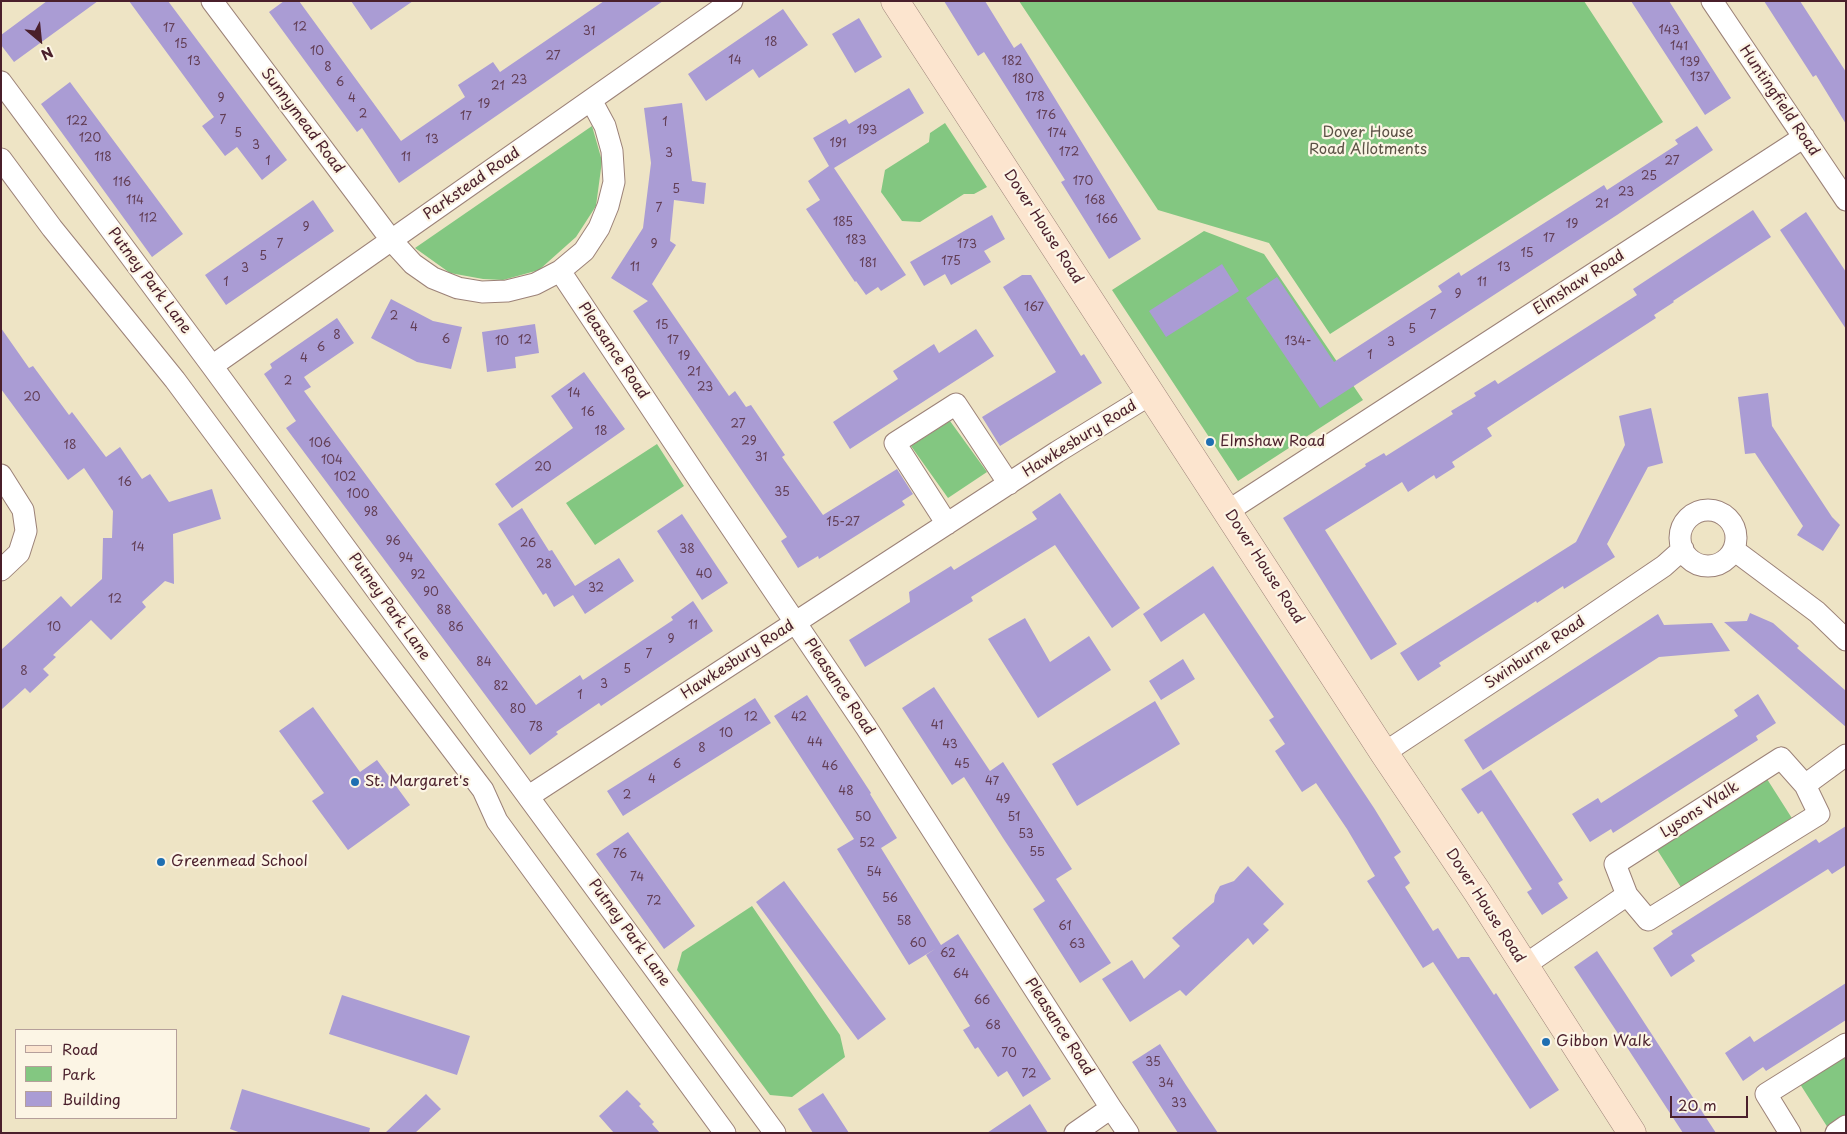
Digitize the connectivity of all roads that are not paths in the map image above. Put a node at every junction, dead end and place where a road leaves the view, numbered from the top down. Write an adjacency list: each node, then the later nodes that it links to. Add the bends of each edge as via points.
1 (732, 1): 6 (street, Parkstead Road)
2 (895, 1): 13 (street, Dover House Road)
3 (1712, 1): 7 (street, Huntingfield Road)
4 (216, 3): 10 (street, Sunnymead Road)
5 (1, 82): 12 (street, Putney Park Lane)
6 (591, 100): 10 (street, Parkstead Road); 11 (street, via 605,126 612,151 614,182 608,206 584,251)
7 (1804, 137): 9 (street, Huntingfield Road); 16 (street, Elmshaw Road)
8 (1, 159): 33 (street, via 52,228 175,380 483,790 497,820)
9 (1846, 200)
10 (392, 241): 11 (street, via 412,264 433,278 458,288 482,292 507,291 535,284); 12 (street, Parkstead Road)
11 (560, 270): 21 (street, Pleasance Road)
12 (212, 366): 26 (street, Putney Park Lane)
13 (1151, 394): 15 (street, Hawkesbury Road); 16 (street, Dover House Road)
14 (1, 475): 20 (street, via 24,510 26,531 19,553)
15 (1009, 484): 17 (street, Hawkesbury Road); 17 (street, Hawkesbury Road, via 956,404 895,443)
16 (1228, 511): 23 (street, Dover House Road)
17 (947, 524): 21 (street, Hawkesbury Road)
18 (1683, 548): 19 (street, via 1687,556 1702,565 1721,563); 19 (street, via 1680,539 1685,522 1700,511 1709,510 1726,516 1732,522 1736,531); 23 (street, Swinburne Road, via 1664,566)
19 (1734, 550): 22 (street, via 1817,612)
20 (1, 570)
21 (795, 622): 26 (street, Hawkesbury Road); 30 (street, Pleasance Road, via 920,808)
22 (1846, 640)
23 (1384, 753): 28 (street, Dover House Road)
24 (1846, 755): 25 (street)
25 (1805, 785): 27 (street, Lysons Walk, via 1819,814 1648,920); 27 (street, Lysons Walk, via 1781,758 1615,864)
26 (529, 796): 34 (street, Putney Park Lane)
27 (1628, 895): 28 (street)
28 (1524, 965): 37 (street, Dover House Road)
29 (1846, 1044): 32 (street, via 1766,1094)
30 (1111, 1108): 35 (street); 36 (street, Pleasance Road)
31 (1846, 1126): 38 (street)
32 (1781, 1130)
33 (725, 1133)
34 (775, 1133)
35 (1075, 1133)
36 (1128, 1133)
37 (1632, 1133)
38 (1836, 1133)

